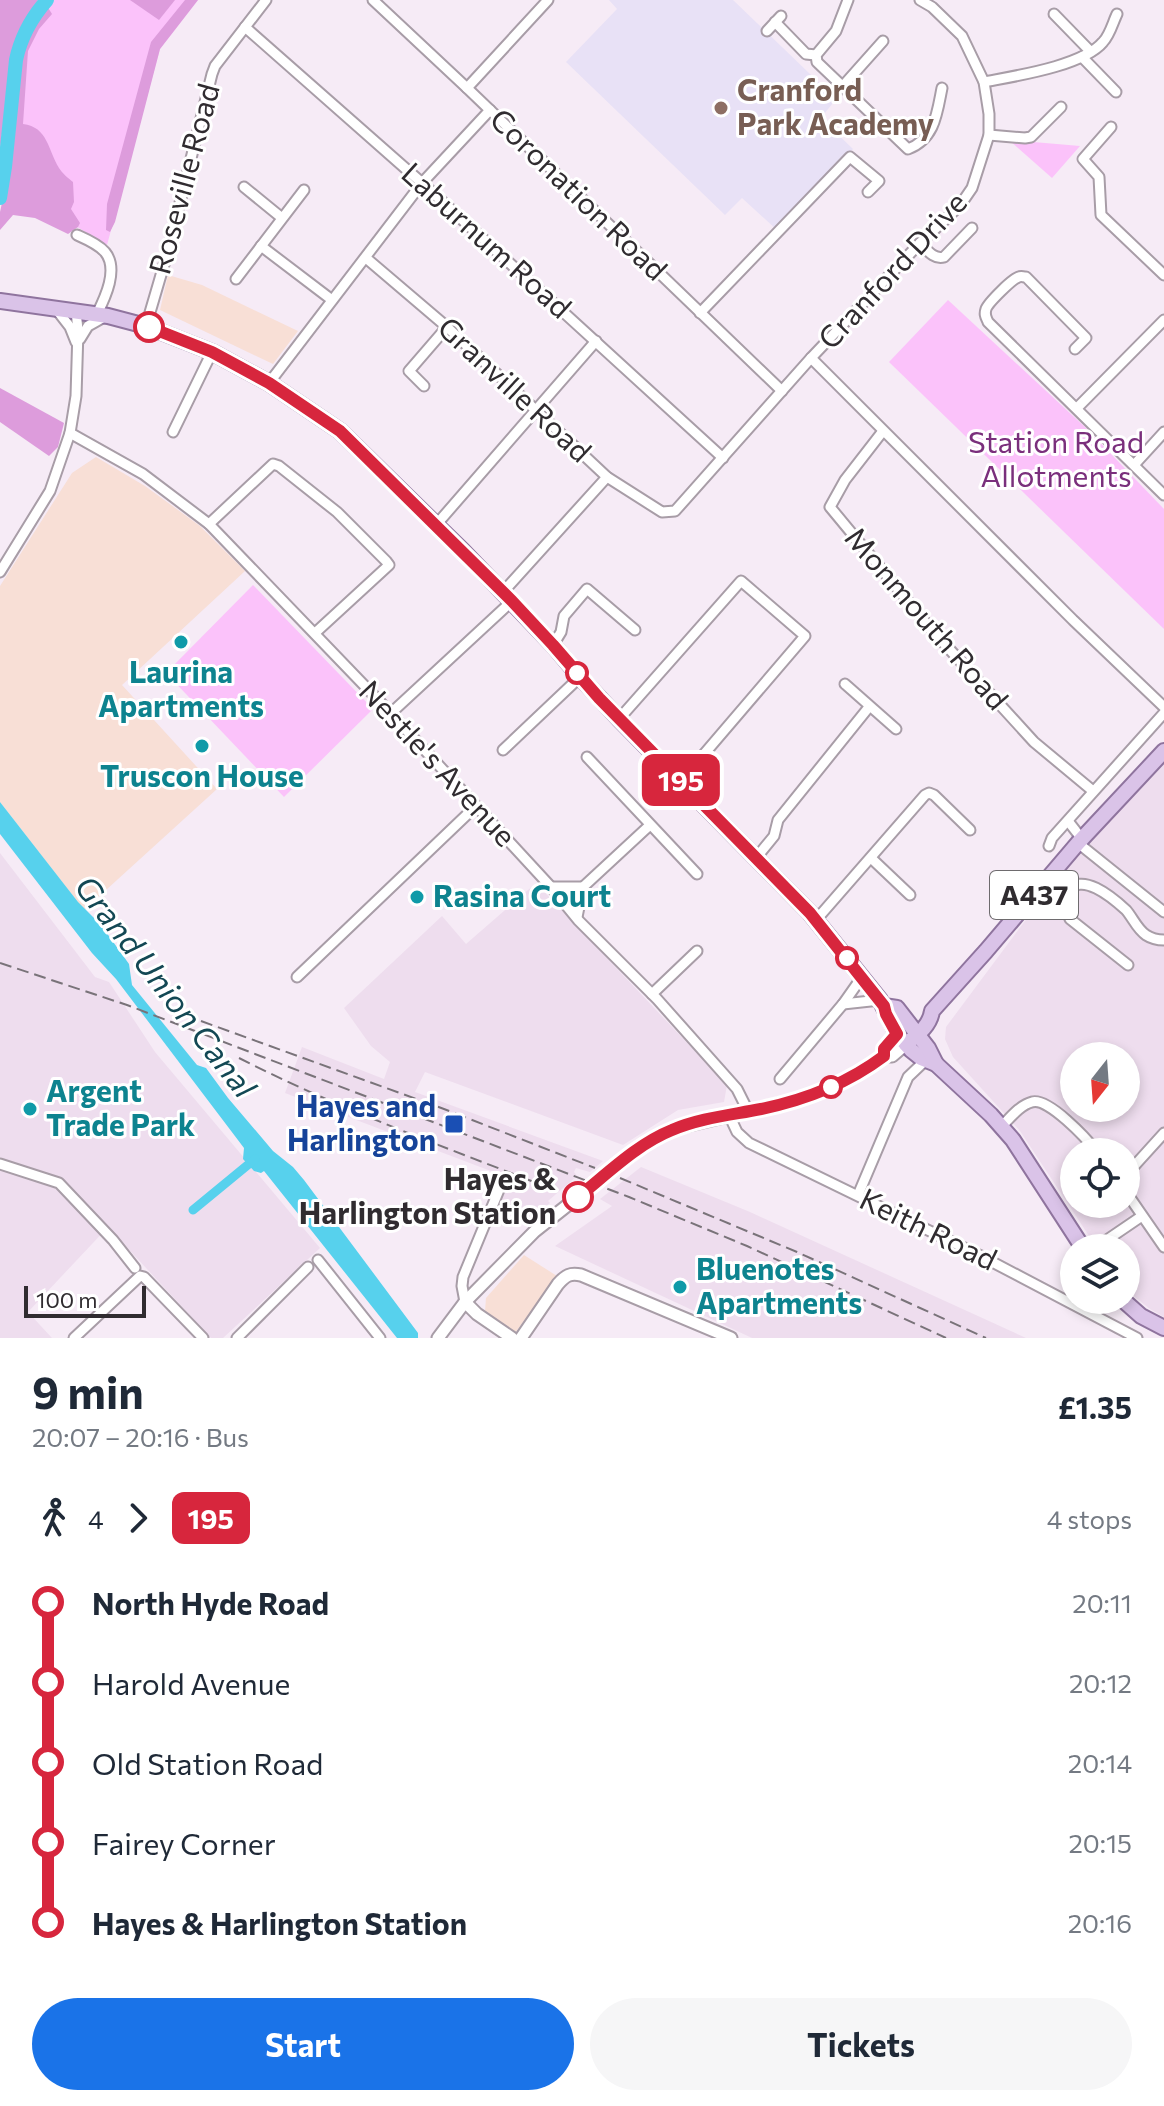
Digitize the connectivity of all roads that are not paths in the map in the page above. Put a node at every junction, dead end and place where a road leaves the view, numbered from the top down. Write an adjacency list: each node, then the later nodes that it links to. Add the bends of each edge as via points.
1 (266, 0): 8 (street, Roseville Road)
2 (373, 0): 15 (street, Coronation Road)
3 (548, 0): 15 (street)
4 (848, 0): 12 (street, via 836,31)
5 (920, 0): 13 (street, Cranford Drive, via 962,36)
6 (1054, 14): 11 (street)
7 (1117, 14): 11 (street, via 1104,42)
8 (245, 27): 22 (street, Laburnum Road); 41 (street, Roseville Road, via 212,74)
9 (767, 31): 12 (street, via 778,19 806,54)
10 (883, 41): 14 (street)
11 (1086, 54): 13 (street); 17 (street)
12 (816, 55): 14 (street)
13 (984, 82): 21 (street, Cranford Drive)
14 (842, 87): 16 (street, via 908,149 935,124)
15 (467, 88): 19 (street, Coronation Road)
16 (942, 88)
17 (1116, 92)
18 (1061, 107): 21 (street, via 1031,137)
19 (490, 110): 22 (street); 38 (street, Coronation Road)
20 (1111, 127): 32 (street, via 1083,159 1099,177 1101,215)
21 (989, 135): 29 (street, Cranford Drive, via 972,188)
22 (422, 183): 31 (street); 43 (street, Laburnum Road)
23 (244, 187): 26 (street)
24 (304, 190): 26 (street)
25 (868, 192): 38 (street, via 879,181 850,157)
26 (282, 218): 30 (street)
27 (972, 228): 29 (street, via 944,257 936,258)
28 (77, 235): 39 (street, via 107,255 111,269)
29 (920, 243): 47 (street, Cranford Drive)
30 (261, 246): 33 (street); 34 (street)
31 (366, 258): 34 (street); 42 (street, Granville Road)
32 (1164, 275)
33 (236, 279)
34 (332, 300): 50 (street)
35 (0, 301): 36 (main road)
36 (56, 309): 37 (main road); 44 (street)
37 (76, 311): 39 (main road); 44 (street)
38 (700, 313): 52 (street, Coronation Road)
39 (102, 315): 41 (main road); 44 (street, via 88,326)
40 (1164, 320): 53 (street)
41 (146, 326): 46 (main road)
42 (447, 327): 49 (street); 54 (street, Granville Road)
43 (596, 341): 54 (street); 61 (street, Laburnum Road)
44 (78, 345): 58 (street)
45 (1075, 349): 53 (street, via 1086,338 1026,277 1013,280 986,309 988,322)
46 (212, 352): 50 (main road); 56 (street)
47 (811, 358): 52 (street, Cranford Drive); 55 (street)
48 (400, 363): 49 (street)
49 (409, 371): 51 (street)
50 (269, 383): 67 (main road, via 340,431)
51 (424, 386)
52 (782, 391): 61 (street, Cranford Drive)
53 (1077, 408): 62 (street)
54 (536, 412): 63 (street, Granville Road); 67 (street)
55 (883, 431): 76 (street); 84 (street, Monmouth Road, via 830,507 1034,742)
56 (173, 432)
57 (1164, 432): 62 (street)
58 (70, 433): 59 (street, Nestle's Avenue); 68 (street, via 50,491)
59 (97, 446): 60 (street); 66 (street, Nestle's Avenue)
60 (91, 456)
61 (723, 458): 65 (street, Cranford Drive, via 675,511)
62 (1134, 465): 64 (street)
63 (607, 477): 65 (street, Granville Road); 69 (street)
64 (1164, 495)
65 (668, 512)
66 (209, 524): 71 (street, Nestle's Avenue); 71 (street, via 273,464 337,512 386,561 389,565)
67 (436, 525): 69 (main road)
68 (0, 572)
69 (507, 597): 72 (main road); 77 (street)
70 (635, 630): 72 (street, via 587,589 564,616)
71 (315, 633): 77 (street, Nestle's Avenue)
72 (553, 645): 73 (main road)
73 (580, 677): 78 (main road); 80 (street)
74 (845, 684): 75 (street)
75 (869, 707): 79 (street); 91 (street, via 778,820 774,836)
76 (1164, 710): 84 (street)
77 (390, 714): 85 (street, Nestle's Avenue)
78 (619, 719): 83 (main road); 83 (street, via 741,581 805,636)
79 (896, 729)
80 (503, 750)
81 (1164, 751): 89 (main road, A437)
82 (587, 757): 87 (street)
83 (681, 781): 91 (main road)
84 (1093, 791): 86 (street)
85 (476, 806): 94 (street, Nestle's Avenue); 103 (street)
86 (1068, 821): 89 (street); 90 (street)
87 (650, 825): 93 (street); 95 (street)
88 (970, 830): 92 (street, via 929,793)
89 (1080, 841): 97 (street); 108 (main road, A437, via 932,1011 931,1019)
90 (1049, 846)
91 (756, 858): 99 (main road)
92 (871, 858): 96 (street); 99 (street)
93 (697, 874)
94 (551, 887): 95 (street); 98 (street, Nestle's Avenue)
95 (583, 887): 98 (street)
96 (910, 895)
97 (1164, 912)
98 (577, 917): 105 (street, Nestle's Avenue)
99 (816, 920): 104 (main road)
100 (1164, 940): 102 (street, via 1145,934 1094,886 1084,884 1067,892 1070,919)
101 (697, 951): 105 (street)
102 (1128, 965)
103 (297, 977)
104 (862, 977): 106 (main road); 107 (street)
105 (652, 994): 112 (street, Nestle's Avenue, via 737,1089)
106 (882, 1003): 107 (street); 108 (main road, via 895,1007); 109 (main road)
107 (843, 1004): 111 (street)
108 (913, 1028): 109 (main road, A437); 110 (main road)
109 (901, 1039): 110 (main road); 112 (street, via 856,1075 804,1098)
110 (931, 1060): 114 (main road); 120 (street, via 908,1077)
111 (780, 1079)
112 (748, 1111): 113 (street)
113 (729, 1115): 120 (street, Keith Road, via 749,1143); 130 (street, bridge, via 657,1137 540,1227)
114 (1001, 1127): 116 (street, via 1025,1105 1042,1102); 123 (main road)
115 (1164, 1133): 117 (street)
116 (1085, 1138)
117 (1140, 1160)
118 (0, 1164): 128 (street, via 59,1183)
119 (501, 1185): 129 (street)
120 (858, 1195): 142 (street, Keith Road)
121 (1140, 1213): 122 (street)
122 (1142, 1216): 124 (street); 125 (street)
123 (1074, 1234)
124 (1116, 1234)
125 (1164, 1247)
126 (318, 1260): 137 (street)
127 (308, 1267): 136 (street)
128 (135, 1268)
129 (467, 1269): 130 (street, via 474,1282); 131 (street)
130 (486, 1281): 131 (street)
131 (465, 1302): 138 (street); 139 (street)
132 (1139, 1314): 133 (main road)
133 (1164, 1328)
134 (201, 1337): 135 (street, via 140,1276)
135 (74, 1338)
136 (237, 1338)
137 (380, 1338)
138 (438, 1338)
139 (512, 1338)
140 (521, 1338): 141 (street, via 558,1284 572,1273)
141 (731, 1338)
142 (1137, 1338)

